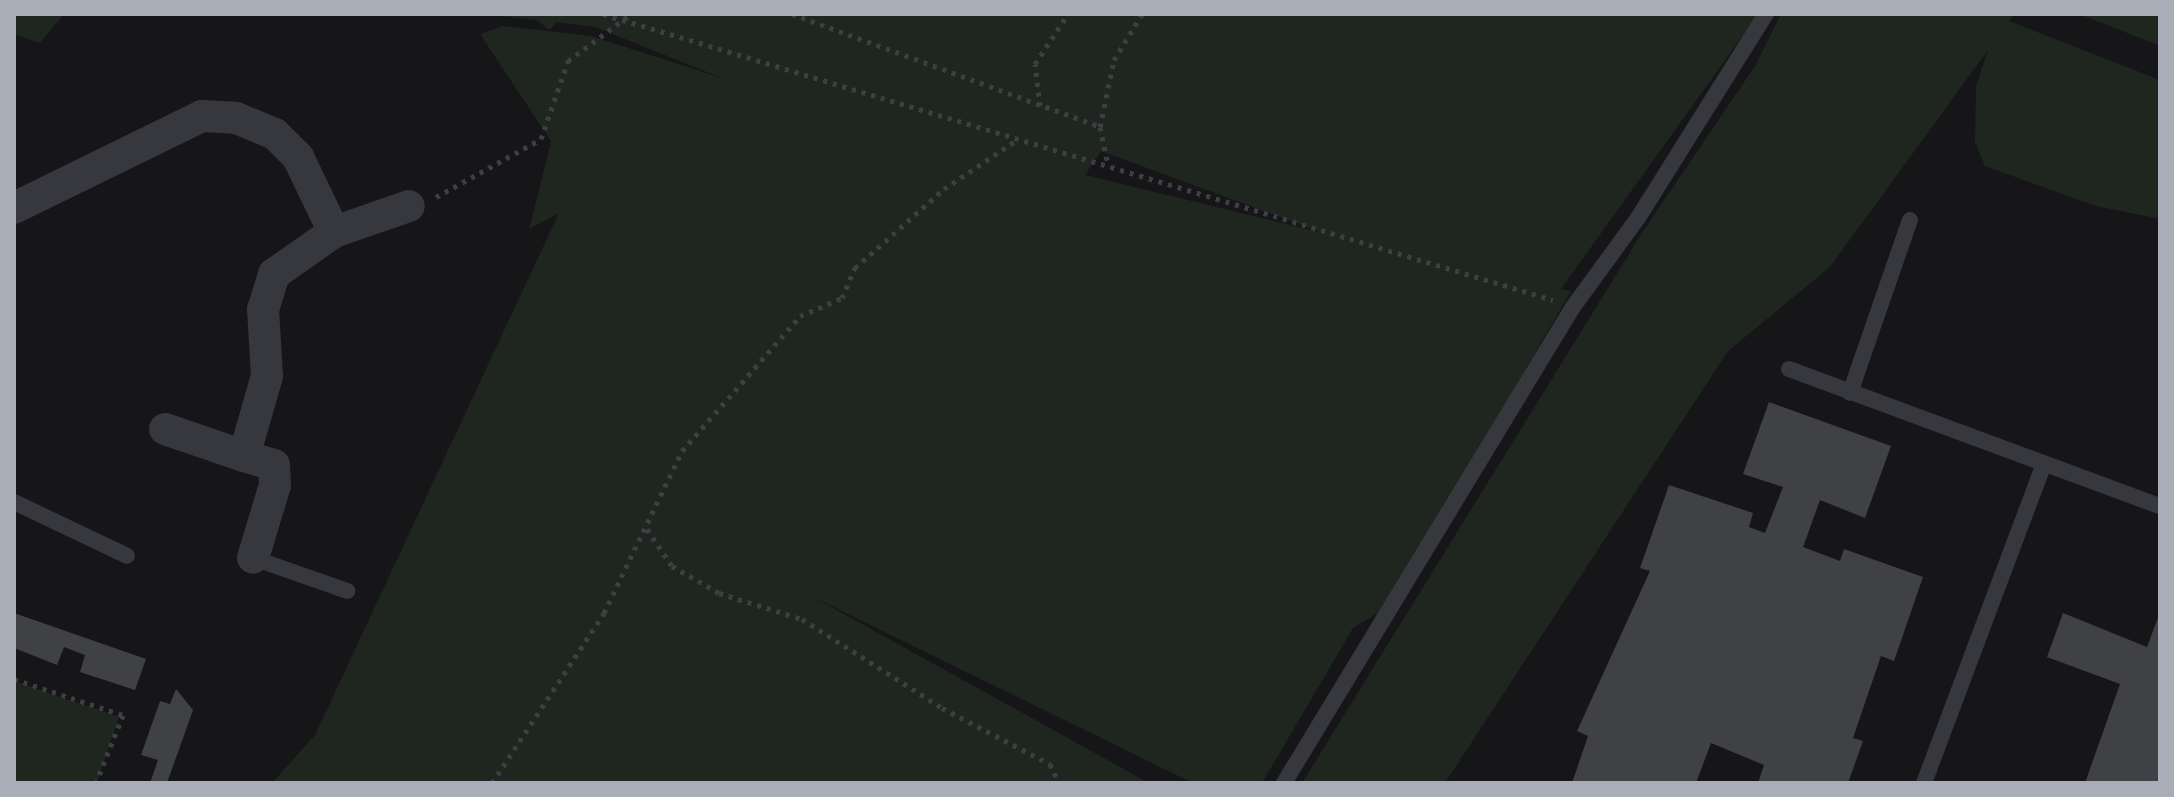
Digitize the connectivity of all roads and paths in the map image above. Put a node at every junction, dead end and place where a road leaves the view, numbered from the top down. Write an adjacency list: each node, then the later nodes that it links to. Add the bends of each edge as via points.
1 (603, 14): 7 (path)
2 (631, 14): 7 (path)
3 (792, 14): 8 (path)
4 (1068, 14): 8 (path, via 1035,64)
5 (1142, 14): 9 (path, via 1114,60)
6 (1766, 14): 16 (lane, via 1638,218)
7 (621, 19): 10 (path); 12 (path, via 568,61 541,139 504,156 486,175)
8 (1040, 106): 9 (path)
9 (1100, 127): 11 (path)
10 (1019, 139): 11 (path); 24 (path, via 944,189 855,268 842,298 800,316 682,451)
11 (1108, 166): 16 (path)
12 (409, 206): 15 (street)
13 (14, 208): 15 (street, via 202,116 218,117 275,134 298,157)
14 (1910, 220): 18 (lane)
15 (334, 232): 20 (street, via 274,274 260,345 267,376)
16 (1573, 307): 32 (lane)
17 (1789, 369): 18 (lane)
18 (1850, 393): 21 (lane)
19 (165, 429): 20 (street)
20 (244, 456): 26 (street, via 274,465 273,498)
21 (2043, 467): 23 (lane); 33 (lane)
22 (14, 502): 25 (lane)
23 (2160, 506)
24 (647, 529): 30 (path, via 604,613); 31 (path, via 672,566 719,593 802,619 942,708 1050,764)
25 (127, 556)
26 (253, 558): 27 (lane)
27 (347, 591)
28 (14, 679): 29 (path, via 123,715)
29 (96, 783)
30 (492, 783)
31 (1059, 783)
32 (1284, 783)
33 (1924, 783)

